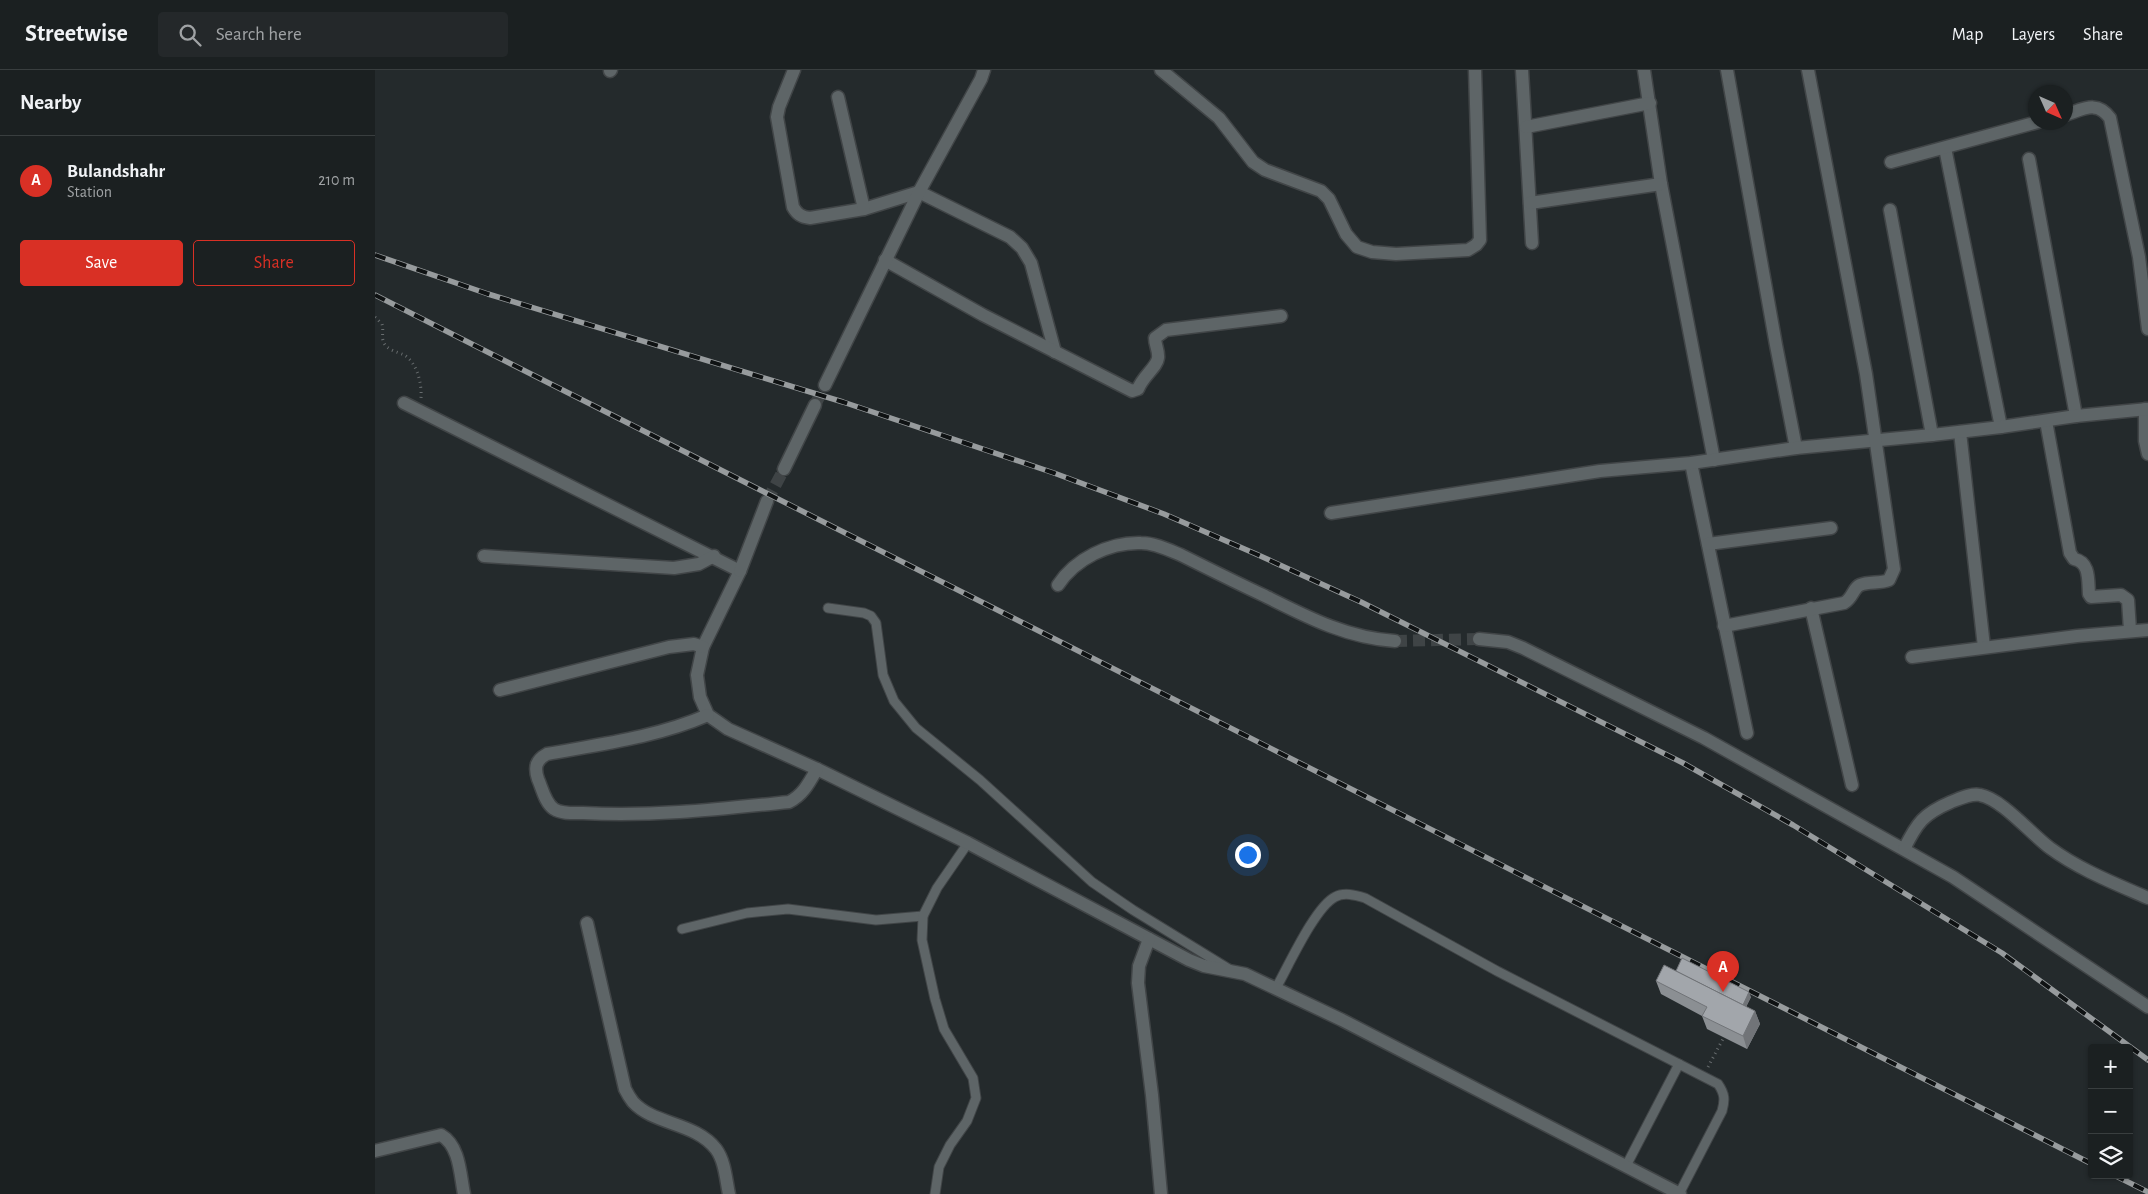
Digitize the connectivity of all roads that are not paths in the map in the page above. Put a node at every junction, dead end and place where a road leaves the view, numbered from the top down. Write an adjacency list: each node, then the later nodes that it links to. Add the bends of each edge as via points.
1 (794, 70): 20 (street, via 777,117 796,212 810,218)
2 (984, 70): 18 (street)
3 (1161, 70): 4 (street, via 1219,118 1253,162 1265,170 1321,191 1357,247 1396,254 1468,250 1480,240)
4 (1475, 70)
5 (1523, 70): 13 (street)
6 (1644, 70): 10 (street)
7 (1727, 70): 38 (street)
8 (1808, 70): 37 (street, via 1866,374)
9 (838, 97): 20 (street)
10 (1650, 103): 13 (street); 17 (street)
11 (2073, 113): 23 (street, via 2095,106 2104,109 2110,118)
12 (2028, 125): 14 (street)
13 (1526, 127): 19 (street)
14 (1945, 148): 16 (street); 34 (street)
15 (2029, 159): 32 (street)
16 (1891, 162)
17 (1661, 184): 19 (street); 40 (street)
18 (919, 192): 20 (street); 24 (street); 27 (street, via 1009,237 1022,248 1031,263)
19 (1529, 203): 22 (street)
20 (864, 209)
21 (1890, 210): 36 (street)
22 (1532, 243)
23 (2144, 256): 26 (street)
24 (885, 260): 27 (street); 28 (street)
25 (1281, 316): 27 (street, via 1160,333 1155,338 1156,365 1144,376 1136,391)
26 (2148, 329)
27 (1055, 352)
28 (825, 385)
29 (403, 403): 48 (street)
30 (815, 405): 42 (street)
31 (2146, 409): 32 (street); 39 (street)
32 (2076, 416): 33 (street)
33 (2047, 421): 34 (street); 53 (street, via 2070,553 2086,566 2091,597 2121,595 2129,600)
34 (2001, 427): 35 (street)
35 (1960, 432): 36 (street); 58 (street)
36 (1932, 435): 37 (street)
37 (1875, 441): 38 (street); 51 (street, via 1893,575 1883,582 1861,584 1851,599 1844,603)
38 (1796, 448): 40 (street)
39 (2148, 454)
40 (1714, 460): 41 (street)
41 (1691, 463): 44 (street, via 1600,471); 46 (street)
42 (784, 469)
43 (767, 502): 48 (street)
44 (1331, 513)
45 (1831, 528): 46 (street)
46 (1708, 544): 52 (street)
47 (484, 556): 48 (street, via 674,568)
48 (728, 564): 57 (street)
49 (1058, 585): 56 (street, via 1076,564 1123,544 1142,543 1181,555 1320,623 1347,633)
50 (828, 608): 72 (lane, via 871,616 875,623 883,675 894,701 916,728 980,780 1092,882)
51 (1811, 608): 52 (street); 64 (street)
52 (1724, 626): 62 (street)
53 (2130, 630): 54 (street); 58 (street)
54 (2148, 630)
55 (1479, 640): 66 (street, via 1507,642 1540,657 1704,738)
56 (1395, 641)
57 (703, 647): 60 (street, via 694,644 669,647); 61 (street, via 697,675 700,697)
58 (1984, 647): 59 (street)
59 (1912, 656)
60 (500, 690)
61 (708, 715): 63 (street, via 728,729); 63 (street, via 681,727 640,737 547,754 536,764 535,772 547,800 560,812 628,814 703,811 789,802 798,798)
62 (1747, 733)
63 (817, 769): 65 (street)
64 (1852, 785)
65 (968, 843): 68 (lane, via 937,888); 71 (street)
66 (1904, 849): 67 (street, via 1916,826 1932,810 1962,797 1979,794 1992,800 2079,867); 74 (street, via 1953,876)
67 (2148, 898)
68 (923, 916): 70 (lane, via 876,920 788,909 747,914); 80 (lane, via 922,940 935,999 944,1029 973,1078 976,1098 967,1121 939,1167)
69 (587, 923): 79 (street, via 625,1088 632,1101 644,1111 687,1128 717,1150 724,1166)
70 (682, 929)
71 (1149, 939): 72 (street, via 1204,966); 81 (street, via 1139,966 1139,983)
72 (1232, 970): 73 (street)
73 (1276, 988): 75 (lane, via 1321,909 1335,896 1351,894 1365,898 1454,948); 77 (street)
74 (2148, 1007)
75 (1679, 1064): 77 (lane); 82 (lane, via 1718,1084 1725,1100)
76 (375, 1151): 78 (street, via 441,1135 450,1140 455,1150)
77 (1626, 1166): 82 (street)
78 (464, 1194)
79 (729, 1194)
80 (935, 1194)
81 (1161, 1194)
82 (1679, 1194)

